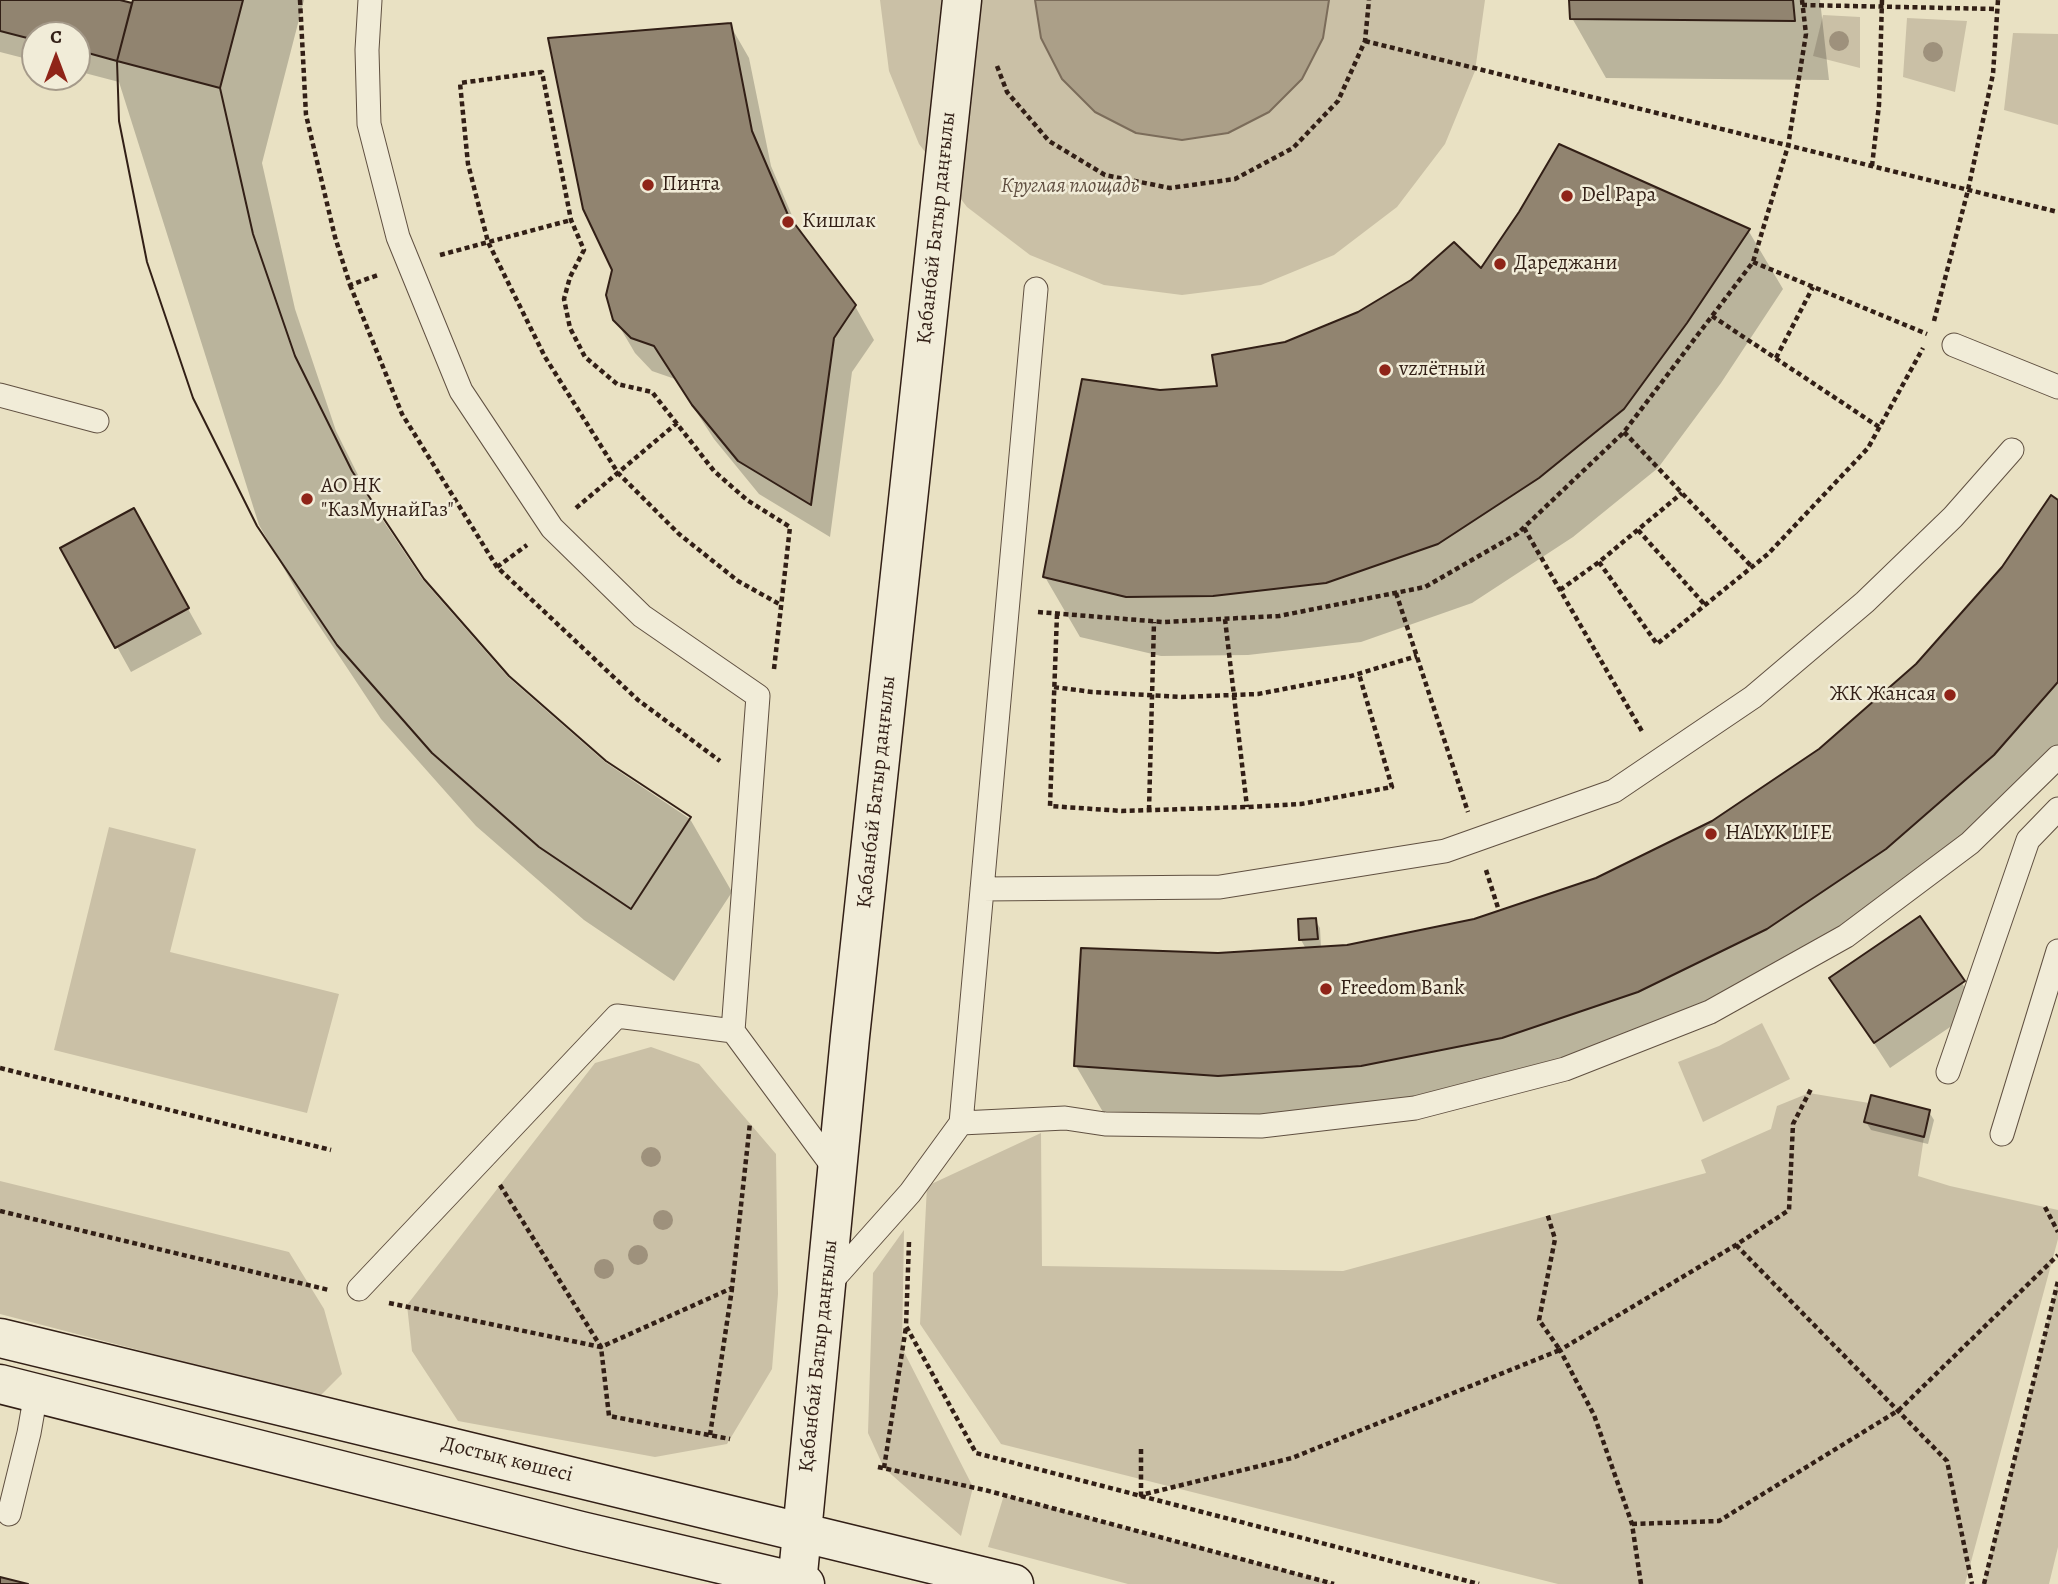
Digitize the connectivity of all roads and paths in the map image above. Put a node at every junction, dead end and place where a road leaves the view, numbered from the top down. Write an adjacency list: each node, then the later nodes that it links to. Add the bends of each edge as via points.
1 (300, 0): 20 (path, via 306,115)
2 (370, 0): 19 (lane, via 369,124)
3 (962, 0): 75 (street, Қабанбай Батыр даңғылы)
4 (1369, 0): 10 (path)
5 (1882, 0): 8 (path)
6 (1998, 0): 9 (path)
7 (1802, 2): 8 (path); 12 (path, via 1806,34)
8 (1882, 7): 9 (path); 13 (path)
9 (1997, 9): 14 (path, via 1993,74)
10 (1365, 41): 11 (path, via 1338,101 1293,148 1235,179 1170,188 1105,175 1049,142 1007,92); 12 (path)
11 (993, 55)
12 (1788, 146): 13 (path); 18 (path)
13 (1872, 166): 14 (path)
14 (1968, 190): 15 (path); 24 (path)
15 (2058, 212)
16 (571, 220): 17 (path); 17 (path, via 541,72 460,83 468,164); 30 (path, via 584,250 569,277 564,299 570,328 585,357 617,384 652,393)
17 (488, 242): 19 (path); 34 (path, via 545,357)
18 (1753, 262): 21 (path); 23 (path)
19 (409, 264): 20 (path); 36 (lane, via 461,391)
20 (350, 285): 40 (path, via 402,414)
21 (1813, 286): 26 (path); 31 (path, via 1930,335)
22 (1036, 289): 46 (lane)
23 (1712, 316): 26 (path); 32 (path)
24 (1933, 322)
25 (1954, 345): 27 (lane)
26 (1776, 358): 31 (path)
27 (2058, 387)
28 (0, 395): 29 (lane)
29 (97, 421)
30 (677, 424): 34 (path); 44 (path, via 714,471 747,500 790,527)
31 (1880, 427): 41 (path, via 1868,449)
32 (1624, 432): 35 (path); 37 (path)
33 (2011, 450): 57 (lane, via 1952,517 1865,602 1753,697)
34 (618, 473): 36 (path); 44 (path, via 679,534 738,581)
35 (1682, 493): 38 (path); 41 (path)
36 (552, 528): 40 (path); 55 (lane, via 642,616)
37 (1524, 528): 42 (path); 43 (path, via 1425,587)
38 (1637, 530): 39 (path); 45 (path)
39 (1599, 562): 42 (path); 45 (path, via 1657,644)
40 (496, 566): 58 (path, via 638,700)
41 (1752, 567): 45 (path)
42 (1560, 590): 57 (path)
43 (1396, 593): 48 (path, via 1279,616); 50 (path)
44 (781, 605): 55 (path, via 773,676)
45 (1705, 605)
46 (1007, 609): 47 (path); 63 (lane)
47 (1057, 614): 49 (path); 52 (path)
48 (1225, 619): 49 (path); 54 (path)
49 (1154, 622): 53 (path)
50 (1417, 656): 51 (path); 62 (path)
51 (1359, 674): 54 (path); 59 (path, via 1392,787 1301,804)
52 (1054, 687): 53 (path); 61 (path, via 1050,806)
53 (1152, 695): 54 (path); 61 (path)
54 (1234, 695): 59 (path)
55 (758, 696): 58 (lane)
56 (2058, 758): 71 (lane, via 1970,843 1846,936 1710,1012 1565,1069 1415,1108 1261,1126 1105,1124 1065,1118)
57 (1660, 761): 62 (lane, via 1614,791)
58 (751, 784): 66 (lane)
59 (1247, 807): 61 (path)
60 (2058, 809): 68 (lane, via 2028,840)
61 (1149, 810)
62 (1477, 839): 63 (lane, via 1445,850 1220,887); 64 (path)
63 (982, 889): 71 (lane)
64 (1499, 911)
65 (2058, 951): 72 (lane)
66 (733, 1031): 74 (lane, via 617,1016); 75 (lane)
67 (0, 1068): 73 (path)
68 (1948, 1072)
69 (1811, 1089): 80 (path, via 1793,1124 1789,1210)
70 (750, 1123): 84 (path)
71 (961, 1123): 76 (lane)
72 (2002, 1134)
73 (331, 1150)
74 (483, 1157): 84 (path, via 600,1347); 85 (lane)
75 (837, 1172): 83 (street, Қабанбай Батыр даңғылы)
76 (910, 1193): 83 (lane); 86 (path)
77 (2045, 1207): 79 (path)
78 (1547, 1213): 88 (path, via 1555,1239 1539,1320)
79 (2058, 1232)
80 (1737, 1244): 88 (path); 90 (path)
81 (2058, 1255): 90 (path)
82 (2058, 1281): 103 (path)
83 (825, 1287): 96 (street, Қабанбай Батыр даңғылы)
84 (732, 1288): 91 (path)
85 (359, 1289)
86 (906, 1326): 93 (path, via 976,1453); 99 (path, via 881,1468 985,1490)
87 (0, 1338): 96 (street, Достық көшесі)
88 (1560, 1350): 93 (path, via 1292,1458); 95 (path, via 1594,1415)
89 (18, 1389): 94 (lane, via 29,1433); 97 (street)
90 (1899, 1410): 95 (path, via 1719,1521); 102 (path, via 1947,1461)
91 (710, 1435)
92 (1141, 1449): 93 (path)
93 (1141, 1495): 100 (path)
94 (9, 1514)
95 (1632, 1524): 101 (path)
96 (802, 1532): 97 (street, Қабанбай Батыр даңғылы); 98 (street, Достық көшесі)
97 (800, 1583)
98 (1014, 1584)
99 (1334, 1584)
100 (1479, 1584)
101 (1641, 1584)
102 (1972, 1584)
103 (1984, 1584)

